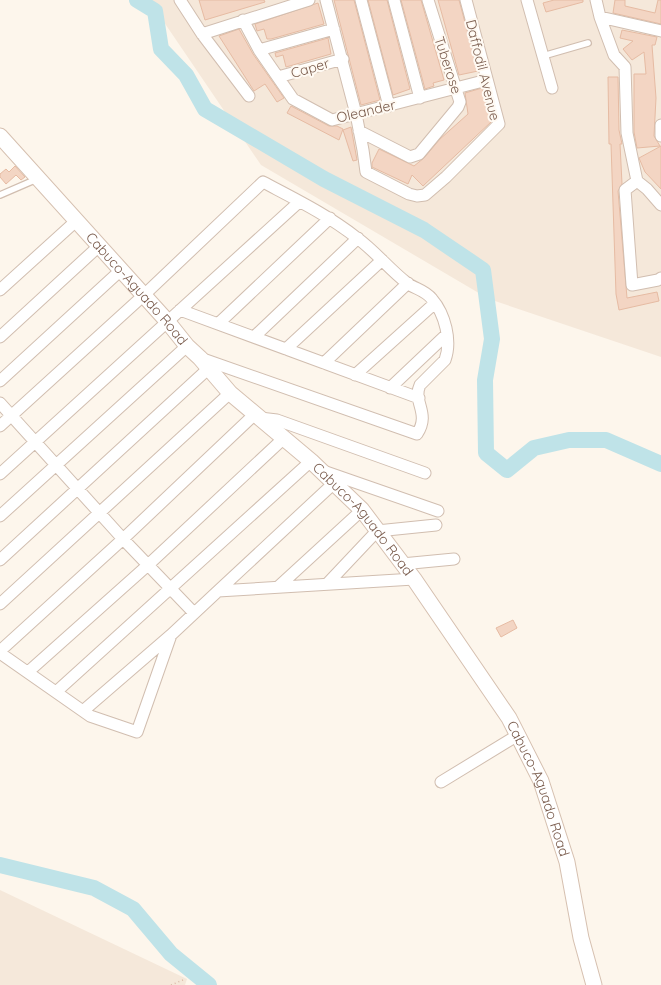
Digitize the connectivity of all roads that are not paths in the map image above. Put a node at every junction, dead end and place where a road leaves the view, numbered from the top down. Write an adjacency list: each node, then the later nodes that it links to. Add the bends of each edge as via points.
1 (180, 0): 14 (street)
2 (309, 0): 11 (street)
3 (326, 0): 12 (street)
4 (361, 0): 25 (street)
5 (394, 0): 24 (street)
6 (428, 0): 21 (street, Tuberose)
7 (466, 0): 20 (street, Daffodil Avenue)
8 (527, 0): 17 (street)
9 (596, 0): 10 (street)
10 (600, 17): 13 (street); 32 (street, via 614,55 625,67 627,132)
11 (244, 20): 14 (street); 16 (street, Oleander)
12 (334, 29): 16 (street); 18 (street)
13 (661, 31)
14 (202, 34): 23 (street)
15 (588, 44): 17 (lane)
16 (259, 50): 19 (street, Oleander)
17 (543, 56): 22 (street)
18 (342, 59): 19 (street, Caper); 26 (street)
19 (278, 77): 26 (street, Oleander, via 293,99 332,120)
20 (487, 80): 21 (street, Oleander); 28 (street, Daffodil Avenue, via 499,124 425,195 410,194 366,172)
21 (454, 88): 24 (street, Oleander); 28 (street, Tuberose, via 460,102 458,107 420,154 410,157)
22 (552, 88)
23 (249, 96)
24 (420, 98): 25 (street, Oleander)
25 (389, 106): 26 (street, Oleander)
26 (356, 114): 28 (street)
27 (661, 125): 29 (street)
28 (359, 131)
29 (661, 134)
30 (0, 136): 31 (street, Cabuco-Aguado Road)
31 (37, 178): 33 (lane); 37 (street, Cabuco-Aguado Road)
32 (637, 181): 35 (street); 42 (street, via 625,190 632,285)
33 (0, 195)
34 (299, 202): 36 (street); 45 (street, via 262,182); 47 (street)
35 (661, 205)
36 (330, 218): 38 (street); 49 (street)
37 (76, 221): 39 (street, Cabuco-Aguado Road); 44 (street)
38 (358, 238): 40 (street); 51 (street)
39 (99, 246): 41 (street, Cabuco-Aguado Road); 52 (street)
40 (382, 260): 43 (street); 54 (street)
41 (121, 270): 45 (street, Cabuco-Aguado Road); 58 (street)
42 (661, 278)
43 (408, 283): 46 (street, via 425,292); 56 (street)
44 (0, 290)
45 (144, 295): 48 (street, Cabuco-Aguado Road); 63 (street)
46 (435, 303): 50 (street, via 442,313); 57 (street)
47 (180, 310): 48 (street); 49 (street)
48 (167, 321): 53 (street, Cabuco-Aguado Road); 67 (street)
49 (219, 323): 51 (street)
50 (446, 335): 59 (street); 61 (street, via 445,360 420,385)
51 (254, 337): 54 (street)
52 (0, 338)
53 (187, 346): 55 (street, Cabuco-Aguado Road); 68 (street)
54 (286, 349): 56 (street)
55 (205, 363): 60 (street, Cabuco-Aguado Road); 61 (street, via 417,434 423,423); 73 (street)
56 (324, 363): 57 (street)
57 (355, 375): 59 (street)
58 (0, 381)
59 (390, 388): 61 (street)
60 (230, 393): 64 (street, Cabuco-Aguado Road); 76 (street)
61 (419, 398)
62 (0, 403): 63 (street)
63 (12, 416): 65 (street); 67 (street)
64 (258, 416): 66 (street, Cabuco-Aguado Road); 70 (street, via 277,420); 80 (street)
65 (0, 426)
66 (284, 438): 69 (street, Cabuco-Aguado Road); 84 (street)
67 (35, 442): 68 (street); 71 (street)
68 (56, 465): 73 (street); 77 (street)
69 (315, 465): 72 (street, Cabuco-Aguado Road); 75 (street); 88 (street)
70 (425, 473)
71 (0, 474)
72 (333, 484): 74 (street, Cabuco-Aguado Road); 89 (street)
73 (78, 490): 76 (street); 82 (street)
74 (362, 510): 79 (street, Cabuco-Aguado Road); 87 (street)
75 (438, 512)
76 (100, 514): 80 (street); 90 (street)
77 (0, 516)
78 (436, 525): 79 (street)
79 (377, 531): 83 (street, Cabuco-Aguado Road); 86 (street)
80 (123, 539): 84 (street); 93 (street)
81 (454, 559): 83 (street)
82 (0, 560)
83 (402, 564): 85 (street, Cabuco-Aguado Road)
84 (148, 565): 88 (street); 94 (street)
85 (414, 579): 86 (street); 97 (street, Cabuco-Aguado Road)
86 (327, 584): 87 (street)
87 (278, 587): 89 (street)
88 (171, 589): 91 (street); 95 (street)
89 (218, 591): 91 (street)
90 (0, 604)
91 (194, 613): 92 (street)
92 (172, 635): 96 (street); 96 (street, via 137,732 90,716)
93 (0, 652): 94 (street)
94 (28, 672): 95 (street)
95 (56, 692): 96 (street)
96 (83, 711)
97 (518, 735): 98 (street); 99 (street, Cabuco-Aguado Road, via 541,781 568,862 581,938)
98 (441, 782)
99 (594, 985)

